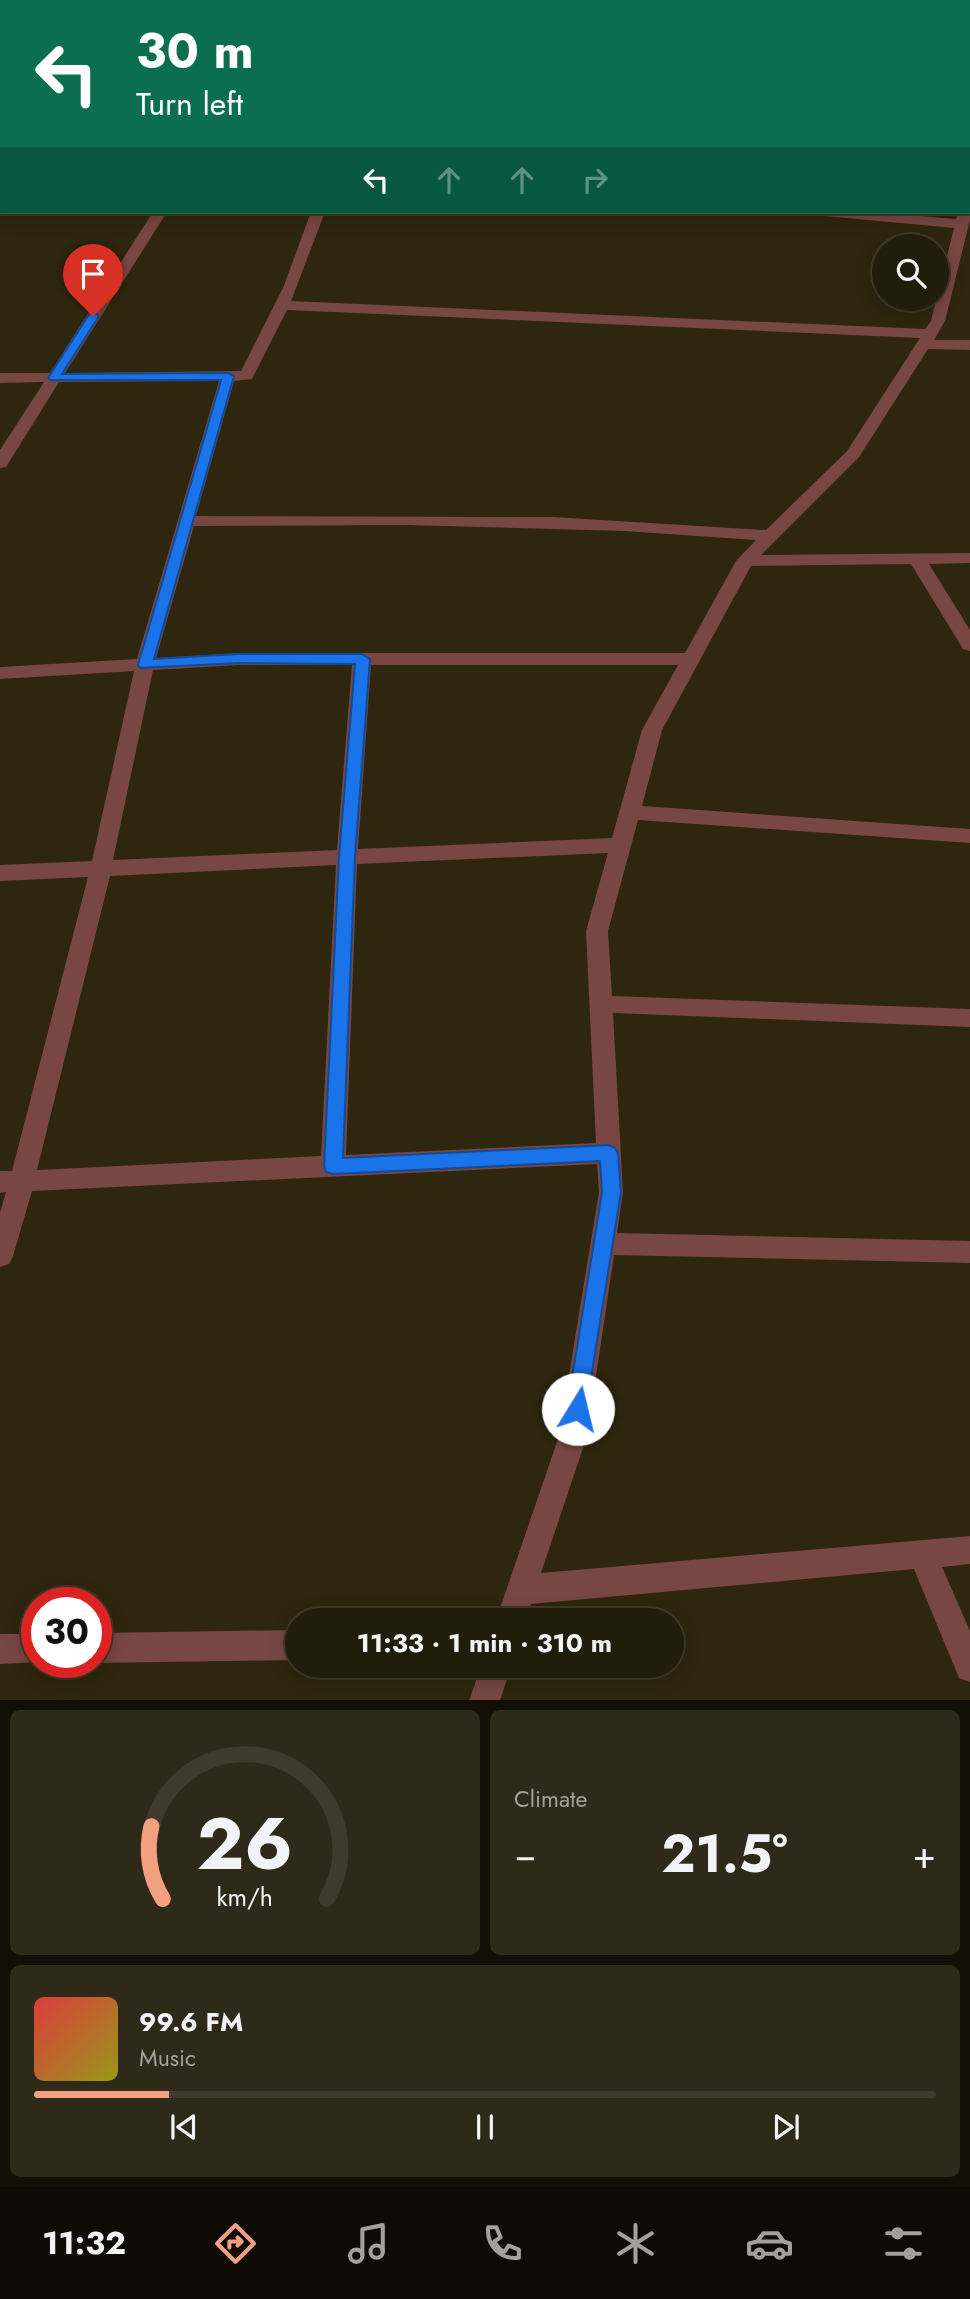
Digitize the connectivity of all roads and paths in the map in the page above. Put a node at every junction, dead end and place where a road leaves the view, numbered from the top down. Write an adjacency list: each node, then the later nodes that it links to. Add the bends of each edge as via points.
1 (159, 214): 10 (street)
2 (317, 214): 6 (street)
3 (871, 214): 4 (street)
4 (963, 218): 5 (street)
5 (962, 251): 7 (street)
6 (282, 306): 7 (street); 9 (street, via 246,376)
7 (927, 339): 8 (street); 14 (street, via 853,454)
8 (970, 345)
9 (228, 376): 10 (street); 13 (street)
10 (54, 378): 11 (street); 12 (street)
11 (0, 379)
12 (0, 463)
13 (187, 521): 14 (street, via 474,519 677,527); 21 (street)
14 (771, 536): 17 (street)
15 (970, 558): 16 (street)
16 (917, 559): 17 (street); 18 (street)
17 (745, 561): 20 (street)
18 (970, 645)
19 (362, 659): 20 (street); 21 (street); 26 (street)
20 (691, 659): 23 (street, via 652,730)
21 (145, 665): 22 (street); 27 (street)
22 (0, 673)
23 (630, 811): 24 (street); 25 (street)
24 (970, 836)
25 (620, 845): 26 (street); 29 (street, via 597,931)
26 (347, 857): 27 (street); 32 (street)
27 (101, 869): 28 (street); 33 (street)
28 (0, 873)
29 (601, 1004): 30 (street); 31 (street)
30 (970, 1018)
31 (609, 1153): 32 (street); 34 (street, via 611,1192)
32 (333, 1166): 33 (street)
33 (11, 1182): 36 (street)
34 (603, 1244): 35 (street); 39 (street, via 573,1436)
35 (970, 1252)
36 (0, 1256)
37 (970, 1550): 38 (street)
38 (922, 1554): 39 (street); 45 (street)
39 (521, 1590): 40 (street)
40 (515, 1608)
41 (285, 1644): 42 (street)
42 (112, 1648)
43 (0, 1649): 44 (street)
44 (21, 1649)
45 (970, 1667)
46 (492, 1678): 47 (street)
47 (484, 1700)

